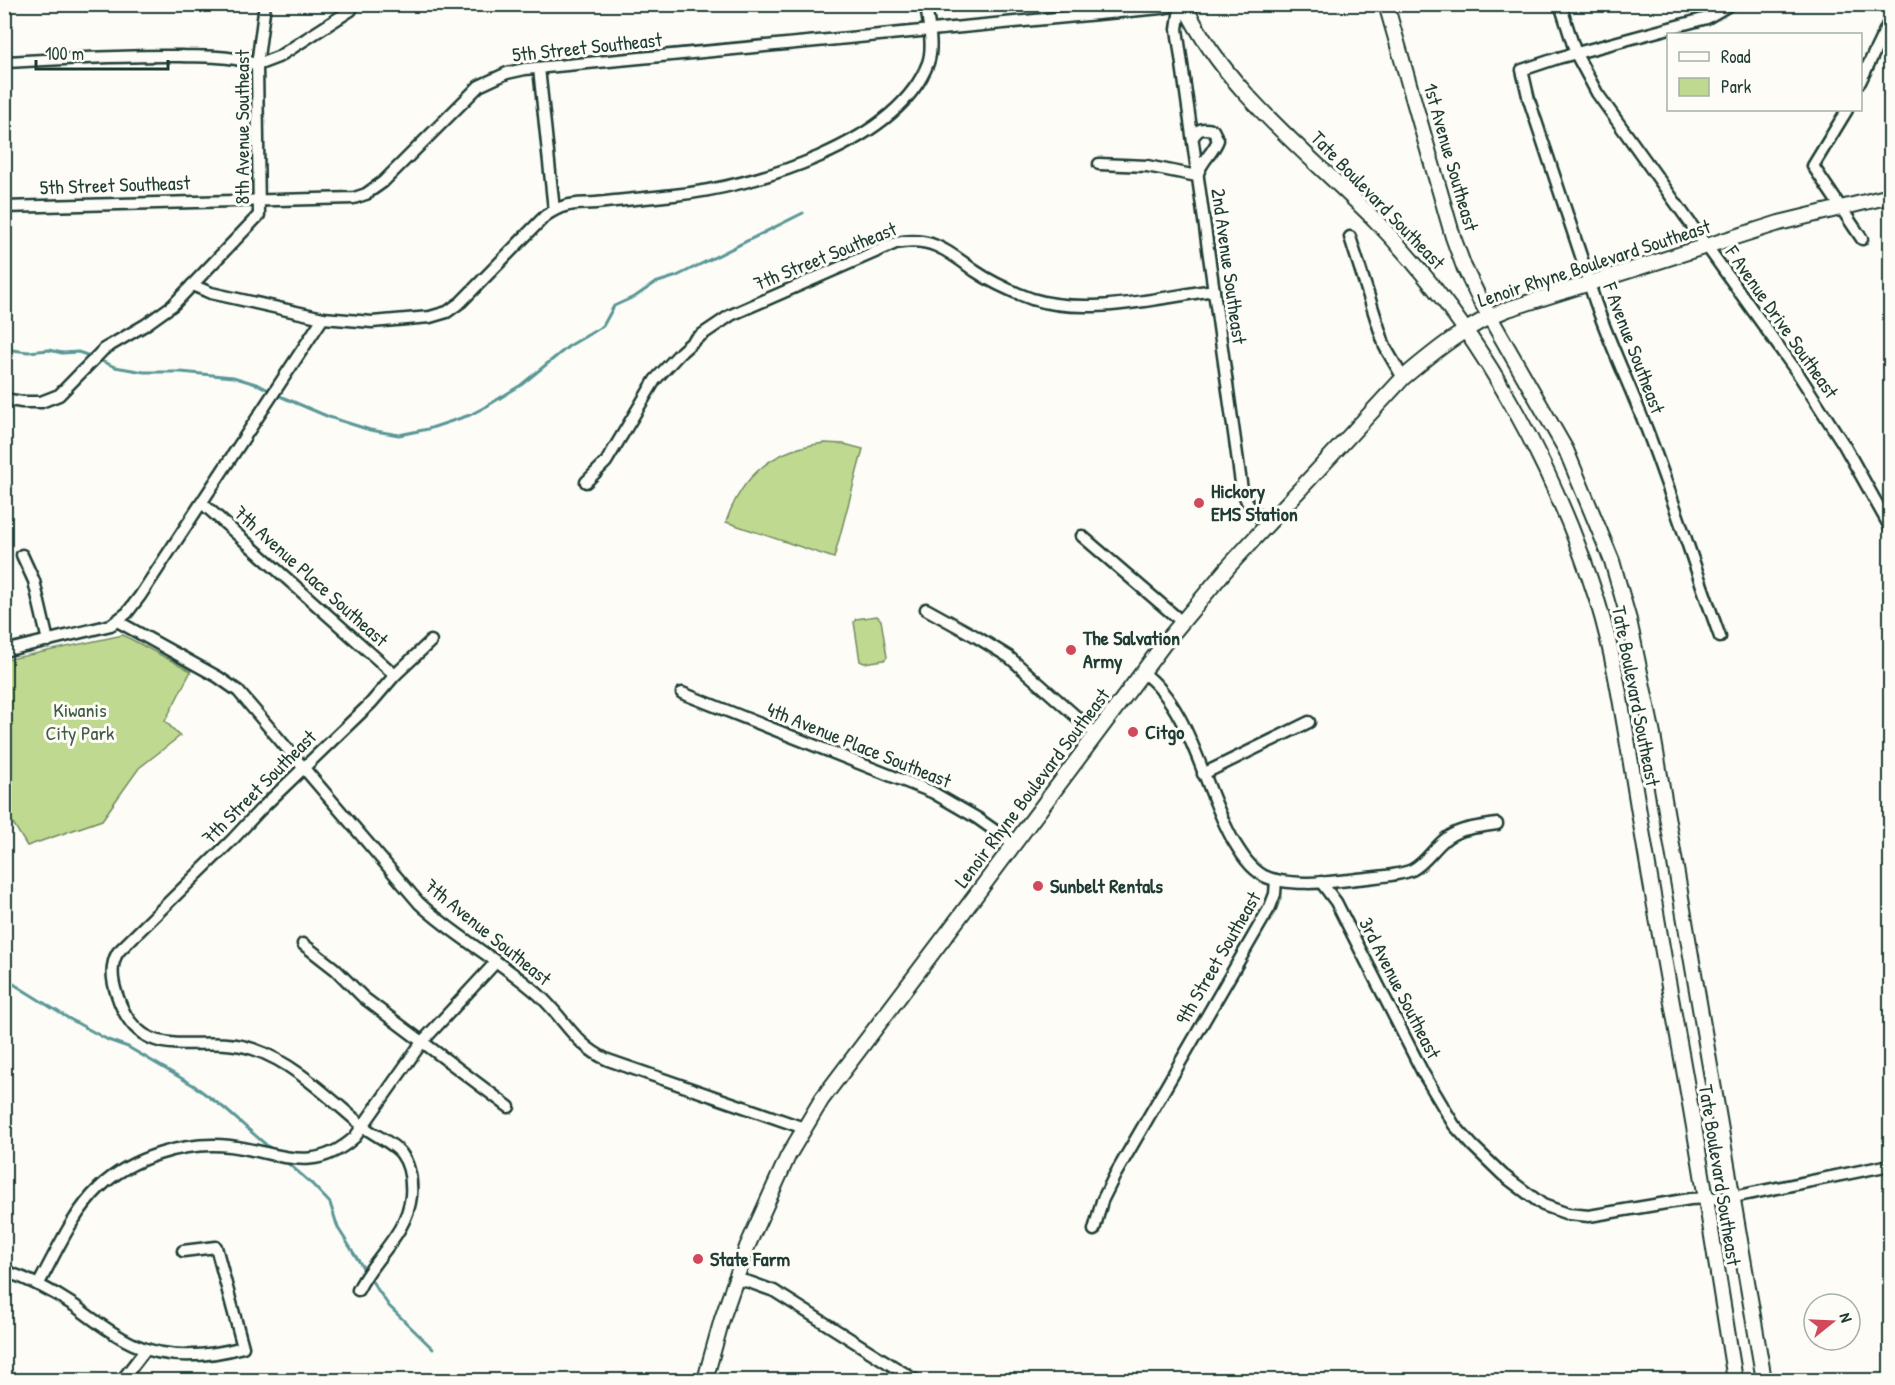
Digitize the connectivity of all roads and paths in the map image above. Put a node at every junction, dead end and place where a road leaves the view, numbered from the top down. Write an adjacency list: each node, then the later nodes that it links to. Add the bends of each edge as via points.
1 (265, 4): 12 (street, 8th Avenue Southeast)
2 (926, 4): 9 (street)
3 (1183, 4): 9 (street, 5th Street Southeast); 16 (street, 2nd Avenue Southeast, via 1177,29); 32 (main road, Tate Boulevard Southeast, via 1203,40 1233,79 1394,239 1434,286)
4 (1386, 4): 30 (main road, 1st Avenue Southeast, via 1453,237)
5 (1560, 4): 10 (street)
6 (1731, 4): 10 (street, via 1707,18)
7 (351, 10): 12 (street, via 278,57)
8 (1890, 20): 14 (street)
9 (929, 32): 13 (street, 5th Street Southeast); 23 (street, via 928,62 911,91 876,125 836,149 779,171 721,187 573,204)
10 (1576, 54): 26 (street, F Avenue Drive Southeast, via 1597,93); 27 (street, F Avenue Southeast, via 1522,70 1528,100)
11 (4, 62): 12 (street, via 220,56)
12 (257, 65): 20 (street, 8th Avenue Southeast)
13 (539, 68): 20 (street, 5th Street Southeast, via 507,73 479,86 383,182 366,194 354,198); 23 (street)
14 (1862, 78)
15 (1846, 111): 22 (street, via 1813,166)
16 (1192, 137): 18 (street, 2nd Avenue Southeast); 18 (street, via 1203,128 1213,130 1218,140)
17 (1099, 164): 18 (street, via 1147,166)
18 (1197, 176): 29 (street, 2nd Avenue Southeast)
19 (1890, 196): 22 (main road, Lenoir Rhyne Boulevard Southeast)
20 (259, 201): 21 (street, 5th Street Southeast); 28 (street, 8th Avenue Southeast, via 259,215)
21 (4, 207)
22 (1841, 207): 25 (street); 26 (main road, Lenoir Rhyne Boulevard Southeast)
23 (554, 210): 31 (street, via 447,312 392,322)
24 (1350, 237): 33 (street, via 1385,347)
25 (1862, 239)
26 (1706, 246): 27 (main road, Lenoir Rhyne Boulevard Southeast); 38 (street, F Avenue Drive Southeast, via 1812,394)
27 (1588, 283): 30 (main road, Lenoir Rhyne Boulevard Southeast); 44 (street, F Avenue Southeast, via 1647,432)
28 (192, 285): 31 (street, via 211,293); 34 (street, 8th Avenue Southeast, via 155,319 104,349 59,395 41,402)
29 (1214, 290): 35 (street, 7th Street Southeast, via 1068,306 1005,288 931,243 896,243 731,315 697,338 655,380 606,462); 37 (street, 2nd Avenue Southeast, via 1242,490 1249,506)
30 (1489, 316): 32 (main road, Lenoir Rhyne Boulevard Southeast); 66 (main road, Tate Boulevard Southeast, via 1566,450 1612,561 1629,620 1653,735)
31 (323, 318): 36 (street)
32 (1464, 330): 33 (main road, Lenoir Rhyne Boulevard Southeast); 67 (main road, Tate Boulevard Southeast, via 1515,410 1549,474 1598,604 1617,681)
33 (1403, 378): 37 (main road, Lenoir Rhyne Boulevard Southeast)
34 (4, 399)
35 (586, 482)
36 (202, 503): 42 (street, via 128,613); 49 (street, 7th Avenue Place Southeast)
37 (1267, 525): 43 (main road, Lenoir Rhyne Boulevard Southeast)
38 (1890, 527)
39 (1082, 536): 43 (street)
40 (22, 555): 45 (street, via 34,581)
41 (927, 609): 52 (street, via 1009,657)
42 (117, 621): 45 (street); 53 (street, 7th Avenue Southeast, via 231,685)
43 (1182, 622): 48 (main road, Lenoir Rhyne Boulevard Southeast)
44 (1720, 637)
45 (48, 640): 47 (street)
46 (430, 640): 49 (street, 7th Street Southeast)
47 (4, 651)
48 (1142, 672): 52 (main road, Lenoir Rhyne Boulevard Southeast); 54 (street, via 1165,694)
49 (395, 675): 53 (street, 7th Street Southeast)
50 (682, 693): 56 (street, 4th Avenue Place Southeast, via 932,792)
51 (1309, 722): 54 (street)
52 (1096, 734): 56 (main road, Lenoir Rhyne Boulevard Southeast)
53 (303, 767): 60 (street, 7th Avenue Southeast, via 419,903); 63 (street, 7th Street Southeast, via 118,952 112,969 117,996 129,1019 146,1036 172,1045 234,1044 262,1052 308,1081)
54 (1203, 774): 57 (street, via 1238,848 1255,870)
55 (1497, 824): 58 (street, 9th Street Southeast, via 1451,835 1418,866 1405,872)
56 (1014, 844): 64 (main road, Lenoir Rhyne Boulevard Southeast, via 841,1071)
57 (1276, 880): 58 (street, 9th Street Southeast); 68 (street, 9th Street Southeast, via 1270,908 1115,1175)
58 (1321, 882): 67 (street, 3rd Avenue Southeast, via 1336,902 1445,1111 1494,1167 1530,1196 1568,1214 1589,1216)
59 (303, 944): 61 (street, via 364,998)
60 (496, 962): 61 (street); 64 (street, 7th Avenue Southeast, via 540,995 576,1040 598,1056)
61 (423, 1042): 62 (street); 63 (street)
62 (509, 1107)
63 (363, 1126): 72 (street, via 345,1146 317,1159 296,1160 213,1145 169,1152 131,1166 107,1181 87,1201); 73 (street, via 401,1153 410,1171 411,1194 402,1227)
64 (804, 1128): 71 (main road, Lenoir Rhyne Boulevard Southeast, via 773,1186)
65 (1890, 1165): 66 (street, 3rd Avenue Southeast)
66 (1733, 1197): 67 (street, 3rd Avenue Southeast); 79 (main road, Tate Boulevard Southeast)
67 (1706, 1198): 78 (main road, Tate Boulevard Southeast)
68 (1094, 1230)
69 (183, 1251): 74 (street, via 216,1247 243,1347 196,1355)
70 (4, 1271): 72 (street)
71 (734, 1279): 76 (main road, Lenoir Rhyne Boulevard Southeast); 77 (street, via 762,1286 786,1298)
72 (38, 1285): 74 (street, via 112,1333)
73 (358, 1290)
74 (146, 1349): 75 (street)
75 (122, 1380)
76 (705, 1380)
77 (915, 1380)
78 (1736, 1380)
79 (1764, 1380)

